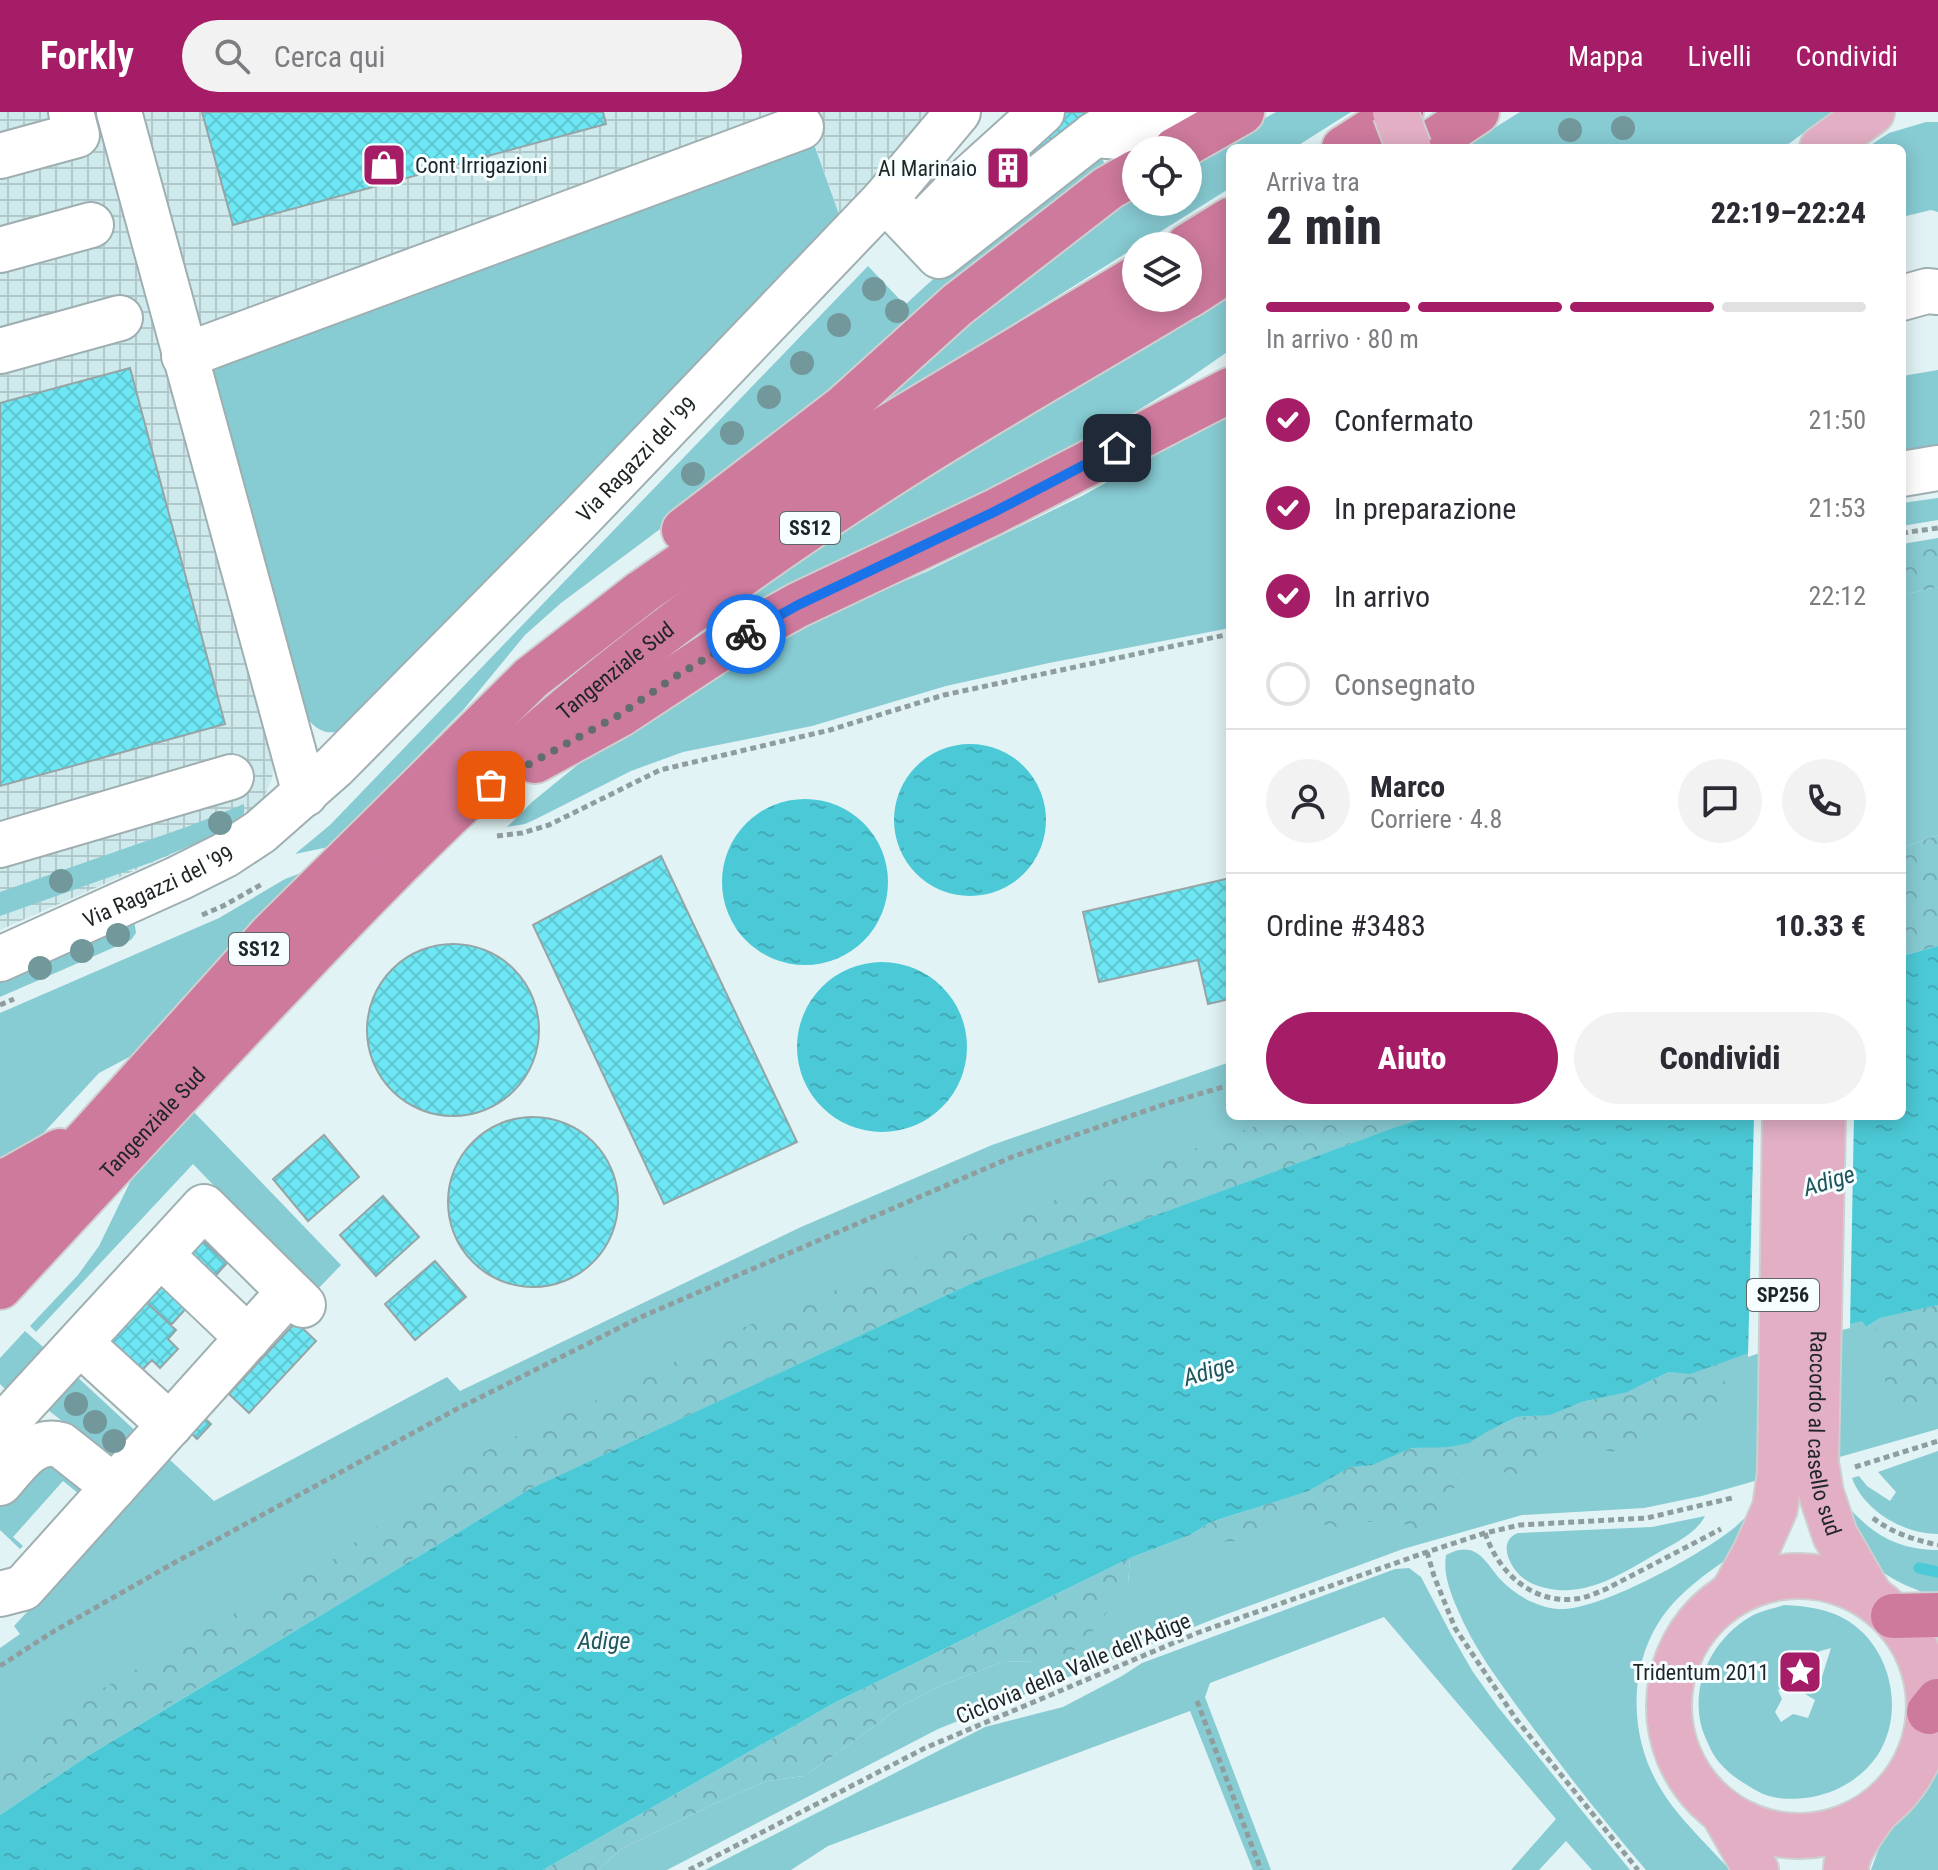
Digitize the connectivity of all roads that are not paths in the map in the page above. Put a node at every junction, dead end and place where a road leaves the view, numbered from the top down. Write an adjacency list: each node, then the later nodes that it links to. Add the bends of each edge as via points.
1 (71, 112): 18 (street, via 77,135)
2 (119, 112): 34 (street)
3 (958, 112): 20 (street, Via Ragazzi del '99)
4 (1042, 112): 23 (street)
5 (1130, 112): 12 (street)
6 (1211, 112): 12 (street, via 1135,138)
7 (1242, 112): 13 (highway)
8 (1398, 112): 14 (highway); 15 (main road, bridge)
9 (1477, 112): 16 (highway)
10 (1872, 112): 17 (main road)
11 (801, 127): 34 (street)
12 (1094, 135): 23 (street, via 939,256)
13 (1200, 136)
14 (1350, 144)
15 (1408, 144)
16 (1429, 144)
17 (1828, 144)
18 (0, 156)
19 (1122, 180): 40 (highway, via 957,305 843,408 583,611)
20 (885, 199): 23 (street); 42 (street, Via Ragazzi del '99, via 580,518)
21 (1226, 222): 24 (highway)
22 (91, 225): 25 (street)
23 (916, 231)
24 (1202, 237)
25 (0, 250)
26 (1226, 272): 28 (highway, Tangenziale Sud / SS12)
27 (1122, 286): 40 (highway, Tangenziale Sud / SS12, via 886,428 760,511 642,592)
28 (1202, 287)
29 (1938, 292): 30 (street)
30 (1906, 297)
31 (1161, 312): 43 (highway, Tangenziale Sud / SS12, via 911,461 776,551 615,670)
32 (120, 318): 33 (street)
33 (0, 351)
34 (184, 356): 42 (street)
35 (1226, 369): 37 (highway)
36 (1226, 392): 37 (highway)
37 (1117, 448): 43 (highway, via 798,605 619,715)
38 (1938, 468): 39 (street)
39 (1906, 473)
40 (531, 678): 48 (highway, Tangenziale Sud / SS12, via 271,935)
41 (231, 777): 44 (street)
42 (305, 794): 45 (street, Via Ragazzi del '99, via 225,855)
43 (466, 799): 50 (highway, Tangenziale Sud / SS12, via 244,1024)
44 (0, 845)
45 (0, 959)
46 (1785, 1120): 59 (main road, Raccordo al casello sud / SP256)
47 (1823, 1120): 59 (main road, Raccordo al casello sud / SP256)
48 (93, 1133): 49 (highway); 51 (highway, Tangenziale Sud / SS12)
49 (0, 1182)
50 (72, 1210): 53 (highway, Tangenziale Sud / SS12); 54 (highway)
51 (0, 1233)
52 (160, 1256): 55 (street); 55 (street, via 204,1207); 56 (street)
53 (0, 1287)
54 (0, 1312)
55 (267, 1322): 57 (street)
56 (80, 1343): 57 (street); 58 (street)
57 (170, 1425): 61 (street)
58 (0, 1429)
59 (1815, 1468): 62 (main road, Raccordo al casello sud / SP256, via 1775,1508); 64 (main road, Raccordo al casello sud / SP256, via 1835,1535)
60 (0, 1483): 61 (street, via 33,1448 55,1443)
61 (114, 1487): 63 (street, via 23,1588)
62 (1733, 1593): 64 (main road, Raccordo al casello sud / SP256, via 1795,1575 1829,1579); 68 (main road, Raccordo al casello sud / SP256, via 1697,1624 1684,1645 1669,1702 1682,1761)
63 (0, 1594)
64 (1882, 1606): 65 (highway); 66 (main road, Raccordo al casello sud / SP256, via 1910,1637 1921,1661)
65 (1938, 1615)
66 (1933, 1719): 67 (main road, Raccordo al casello sud / SP256, via 1915,1766)
67 (1876, 1811): 68 (main road, Raccordo al casello sud / SP256, via 1846,1827 1805,1836 1758,1829); 70 (main road, Raccordo al casello sud / SP256, via 1855,1843)
68 (1723, 1812): 69 (main road, Raccordo al casello sud / SP256)
69 (1756, 1870)
70 (1846, 1870)

